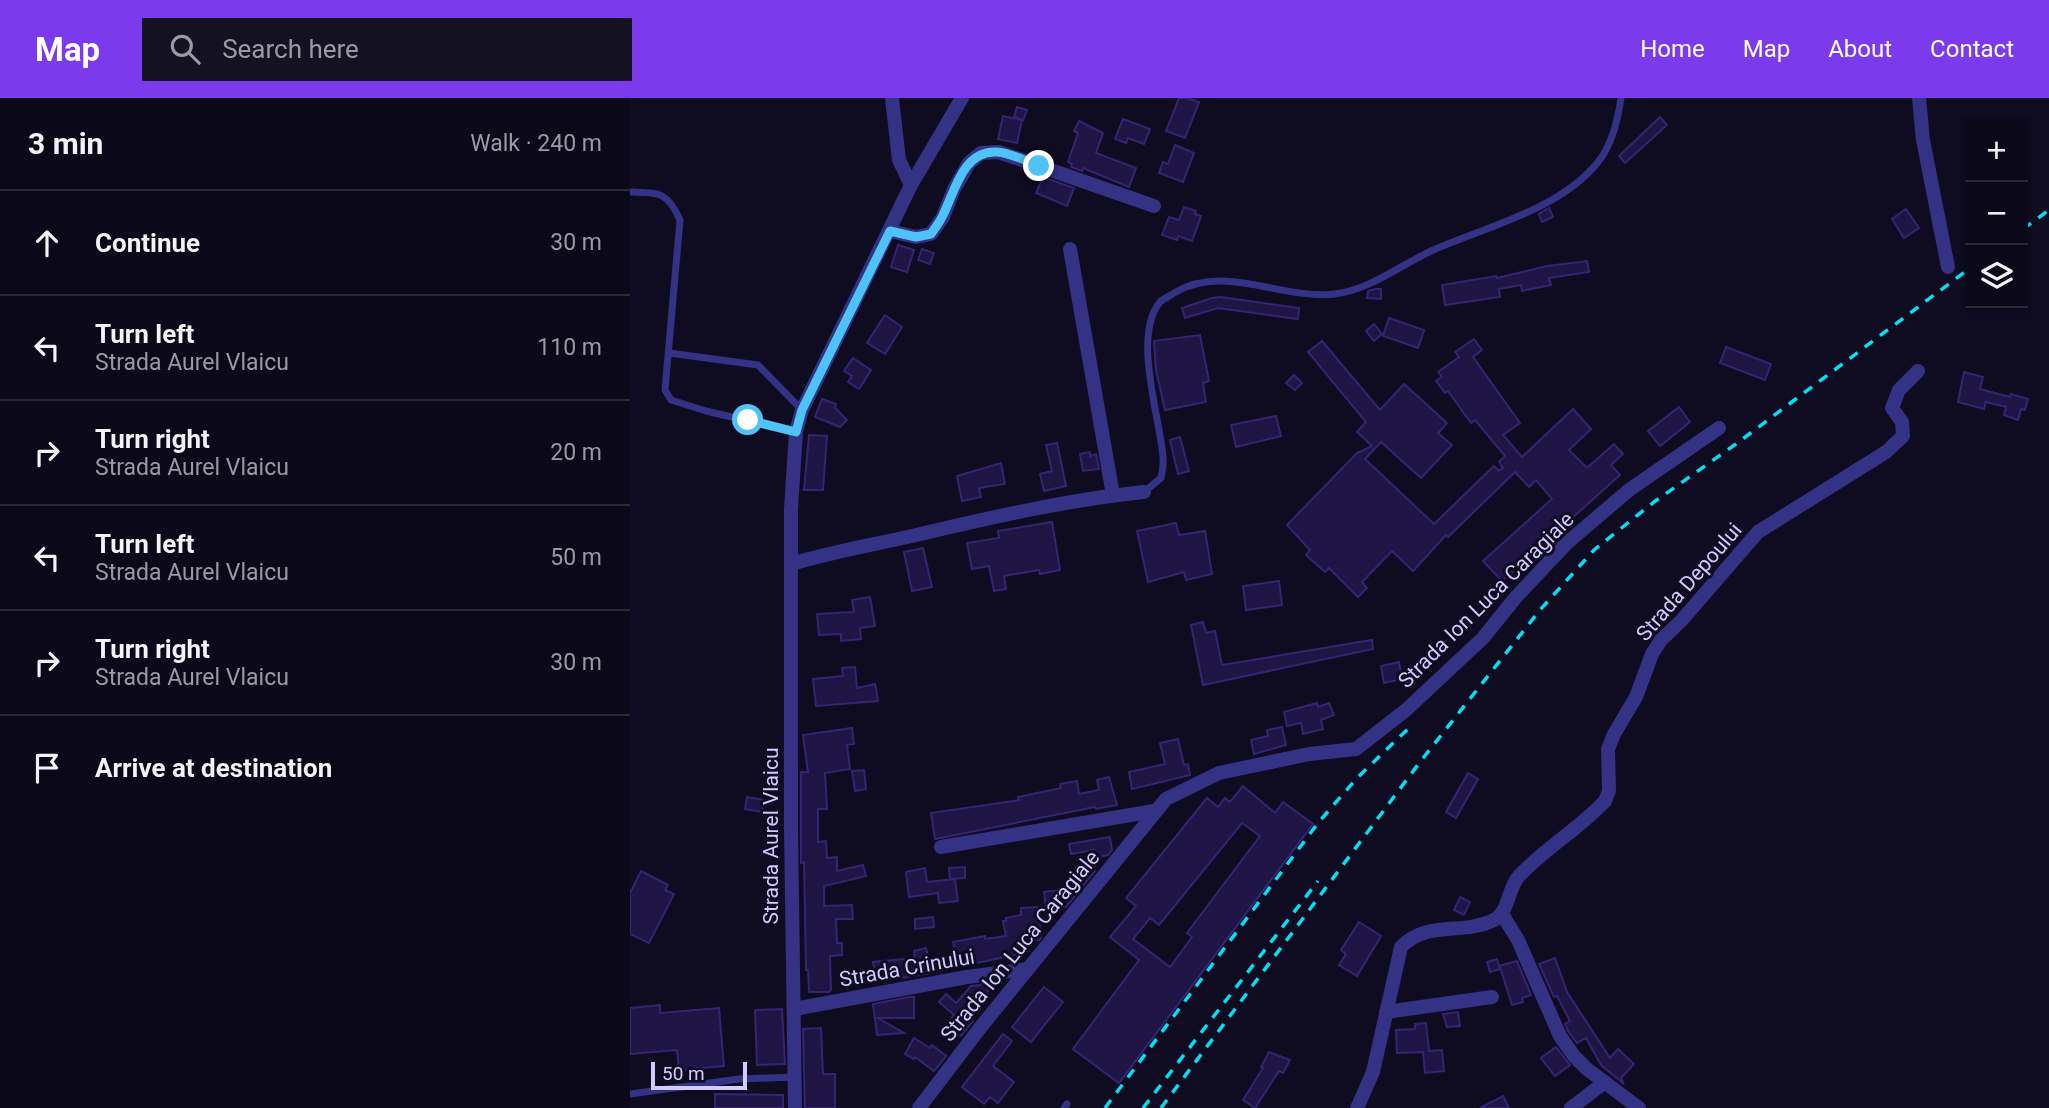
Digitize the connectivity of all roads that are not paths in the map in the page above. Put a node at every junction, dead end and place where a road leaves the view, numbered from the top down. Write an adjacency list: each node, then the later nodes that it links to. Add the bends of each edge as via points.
1 (892, 98): 5 (street, via 899,160)
2 (962, 98): 5 (street, Strada Aurel Vlaicu)
3 (1621, 98): 16 (lane, via 1618,121 1599,161 1571,188 1518,217 1458,239 1366,285 1335,293 1239,281 1200,282 1161,301 1147,336 1164,460 1161,478)
4 (1919, 98): 10 (street)
5 (911, 185): 8 (street, Strada Aurel Vlaicu)
6 (630, 192): 11 (lane, via 659,193 674,205 680,220)
7 (1154, 206): 8 (street, via 998,152 981,153 969,163 931,234 916,237)
8 (890, 231): 13 (street, Strada Aurel Vlaicu)
9 (1070, 249): 17 (street)
10 (1948, 267)
11 (669, 353): 13 (lane, via 758,365); 15 (lane, via 665,390 671,400)
12 (1918, 371): 21 (street, Strada Depoului, via 1899,390 1892,408 1902,422 1903,436 1886,452 1758,532 1661,640 1611,741 1605,801 1518,877)
13 (802, 410): 15 (street, Strada Aurel Vlaicu)
14 (1719, 428): 19 (street, Strada Ion Luca Caragiale, via 1629,490 1567,543 1483,638 1406,710 1356,749 1219,773 1166,799)
15 (796, 432): 18 (street, Strada Aurel Vlaicu)
16 (1144, 492): 17 (street)
17 (1114, 495): 18 (street, via 965,522)
18 (791, 564): 24 (street, Strada Aurel Vlaicu)
19 (1154, 811): 20 (street, Strada Ion Luca Caragiale); 22 (street, Strada Ion Luca Caragiale)
20 (942, 847)
21 (1502, 914): 25 (street, via 1473,927 1416,934 1408,940 1398,956); 27 (street, via 1560,1036 1574,1056)
22 (1027, 969): 24 (street, Strada Crinului); 30 (street, Strada Ion Luca Caragiale)
23 (1492, 998): 25 (street)
24 (794, 1009): 26 (street, Strada Aurel Vlaicu)
25 (1386, 1012): 31 (street, via 1373,1072)
26 (795, 1077): 28 (lane, via 739,1079); 29 (street, Strada Aurel Vlaicu)
27 (1605, 1082): 32 (street); 33 (street)
28 (630, 1094)
29 (795, 1108)
30 (919, 1108)
31 (1357, 1108)
32 (1571, 1108)
33 (1639, 1108)

